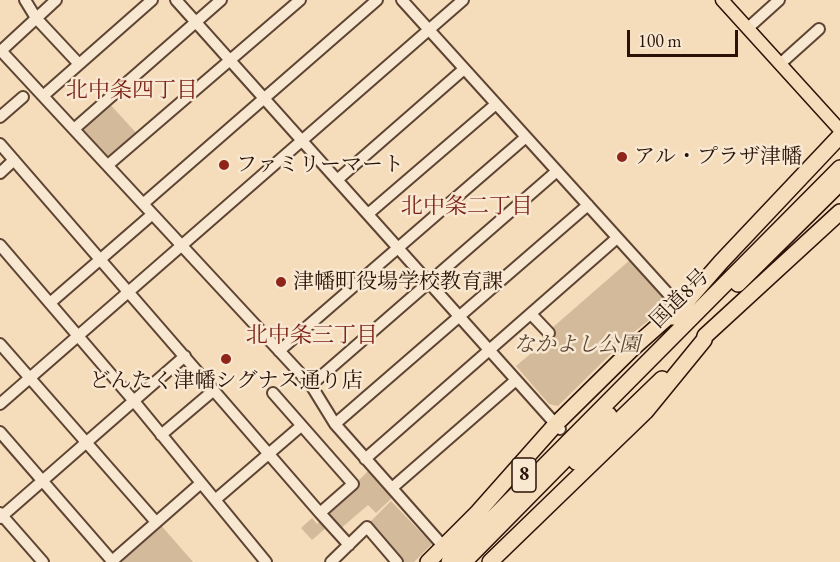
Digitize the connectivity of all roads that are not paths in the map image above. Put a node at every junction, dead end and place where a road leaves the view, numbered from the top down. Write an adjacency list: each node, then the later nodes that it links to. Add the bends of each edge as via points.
1 (26, 0): 12 (street)
2 (56, 0): 12 (street)
3 (152, 0): 18 (street)
4 (176, 0): 13 (street)
5 (221, 0): 13 (street)
6 (300, 0): 17 (street)
7 (377, 0): 23 (street)
8 (402, 0): 16 (street)
9 (463, 0): 16 (street)
10 (779, 0): 14 (street)
11 (724, 1): 14 (main road)
12 (36, 18): 18 (street); 21 (street, via 3,49)
13 (196, 22): 17 (street); 26 (street)
14 (748, 28): 19 (main road)
15 (819, 29): 19 (street)
16 (429, 30): 20 (street); 30 (street)
17 (230, 60): 23 (street); 33 (street)
18 (79, 64): 21 (street)
19 (780, 64): 27 (main road)
20 (465, 69): 24 (street); 37 (street)
21 (43, 96): 26 (street)
22 (23, 97): 25 (street)
23 (264, 98): 30 (street); 39 (street)
24 (496, 104): 29 (street); 42 (street)
25 (0, 117)
26 (74, 129): 33 (street)
27 (840, 130)
28 (840, 136): 52 (highway, via 725,266)
29 (526, 137): 35 (street); 47 (street)
30 (302, 140): 37 (street); 46 (street)
31 (0, 144): 32 (street)
32 (14, 160): 36 (street); 48 (street)
33 (108, 165): 39 (street)
34 (840, 168): 83 (highway, 国道8号 / 8)
35 (557, 171): 40 (street); 49 (street)
36 (0, 173)
37 (338, 180): 42 (street)
38 (840, 183): 94 (highway, 国道8号 / 8)
39 (144, 203): 46 (street)
40 (588, 205): 44 (street); 54 (street)
41 (840, 212): 57 (highway, via 749,290)
42 (368, 214): 47 (street)
43 (148, 218): 48 (street)
44 (617, 238): 52 (street); 53 (street)
45 (0, 245): 51 (street)
46 (181, 245): 50 (street); 60 (street)
47 (398, 248): 49 (street); 60 (street)
48 (101, 259): 50 (street); 51 (street)
49 (429, 282): 54 (street); 64 (street)
50 (129, 291): 56 (street); 61 (street)
51 (50, 303): 56 (street)
52 (677, 313): 71 (highway, via 632,349); 83 (highway, 8)
53 (531, 315): 55 (street); 59 (street)
54 (459, 316): 59 (street); 69 (street)
55 (549, 333)
56 (78, 335): 62 (street); 67 (street)
57 (705, 336): 95 (highway); 96 (highway, via 651,405 589,461)
58 (0, 344): 62 (street)
59 (489, 350): 63 (street); 76 (street)
60 (279, 351): 64 (street)
61 (185, 356): 65 (street); 67 (street)
62 (30, 379): 68 (street); 74 (street)
63 (516, 380): 71 (street); 79 (street)
64 (311, 385): 69 (street)
65 (214, 390): 73 (street); 75 (street)
66 (273, 393): 70 (street)
67 (133, 400): 73 (street); 74 (street)
68 (0, 404)
69 (335, 424): 76 (street)
70 (302, 426): 75 (street); 81 (street, via 353,484)
71 (558, 426): 83 (highway)
72 (0, 432): 77 (street)
73 (161, 435): 78 (street)
74 (86, 442): 77 (street); 84 (street)
75 (269, 454): 80 (street); 81 (street)
76 (365, 459): 79 (street)
77 (42, 480): 82 (street); 89 (street)
78 (201, 483): 80 (street); 84 (street)
79 (392, 488): 86 (street)
80 (215, 500): 90 (street)
81 (320, 513): 85 (street)
82 (1, 515): 88 (street)
83 (480, 519): 86 (highway); 93 (highway, 国道8号 / 8)
84 (156, 522): 89 (street)
85 (349, 545): 87 (street, via 367,527); 91 (street)
86 (444, 547): 92 (highway)
87 (391, 560)
88 (43, 562)
89 (112, 562)
90 (266, 562)
91 (331, 562)
92 (428, 562)
93 (449, 562)
94 (464, 562)
95 (472, 562)
96 (490, 562)

